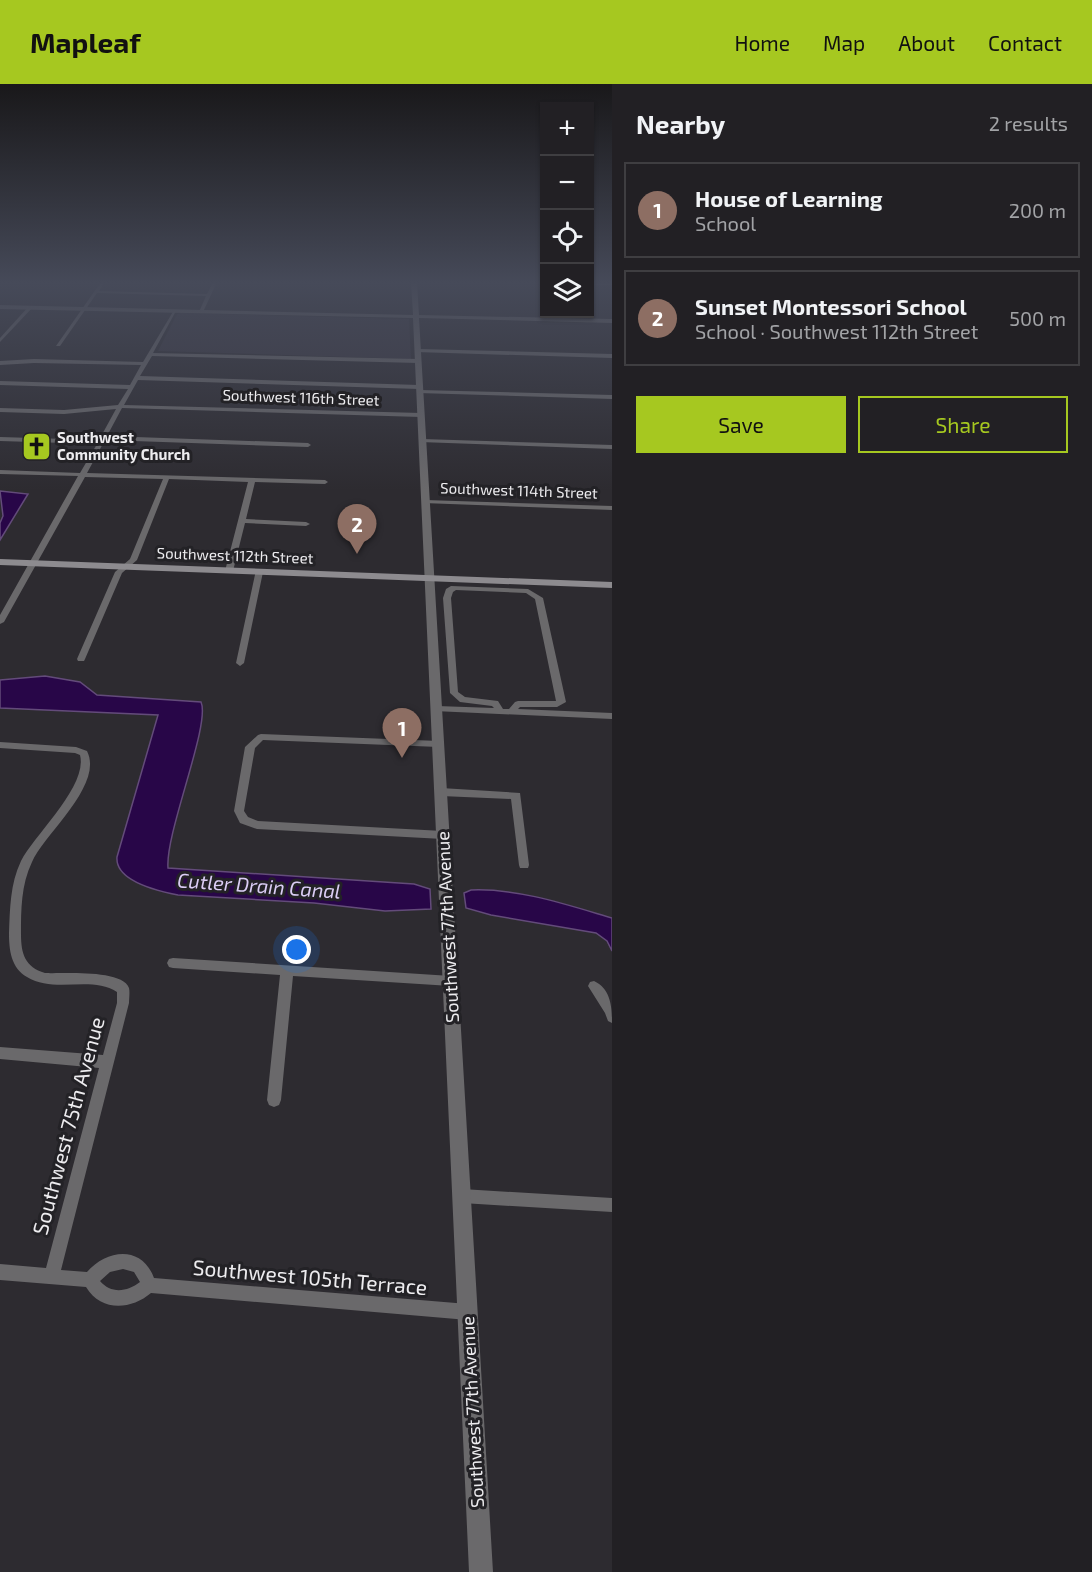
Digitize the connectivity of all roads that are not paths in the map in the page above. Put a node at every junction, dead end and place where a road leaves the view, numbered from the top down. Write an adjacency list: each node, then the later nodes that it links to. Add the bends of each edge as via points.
1 (418, 351): 5 (street, Southwest 77th Avenue)
2 (435, 351): 4 (street)
3 (151, 354): 5 (street); 7 (street)
4 (612, 356)
5 (418, 361): 11 (street, Southwest 77th Avenue)
6 (0, 363): 7 (street)
7 (145, 364): 8 (street)
8 (137, 378): 10 (street); 11 (street)
9 (0, 383): 10 (street)
10 (132, 387): 13 (street)
11 (419, 389): 12 (street); 15 (street, Southwest 77th Avenue)
12 (612, 397)
13 (121, 406): 14 (street, Southwest 116th Street, via 69,411); 15 (street, Southwest 116th Street); 17 (street)
14 (0, 410)
15 (421, 415): 18 (street, Southwest 77th Avenue)
16 (0, 439): 17 (street)
17 (103, 440): 19 (street); 22 (street)
18 (422, 441): 20 (street); 26 (street, Southwest 77th Avenue)
19 (308, 445)
20 (612, 447)
21 (0, 472): 22 (street)
22 (83, 474): 23 (street); 31 (street)
23 (167, 477): 24 (street); 32 (street, via 133,560)
24 (252, 480): 25 (street); 28 (street)
25 (325, 482)
26 (425, 502): 27 (street, Southwest 114th Street); 35 (street, Southwest 77th Avenue)
27 (612, 508)
28 (242, 521): 29 (street); 33 (street)
29 (306, 524)
30 (0, 562): 31 (main road, Southwest 112th Street)
31 (33, 563): 32 (main road, Southwest 112th Street); 37 (street)
32 (125, 567): 33 (main road, Southwest 112th Street); 38 (street, via 119,572)
33 (229, 571): 34 (main road, Southwest 112th Street)
34 (259, 572): 35 (main road, Southwest 112th Street); 39 (street)
35 (430, 579): 36 (main road, Southwest 112th Street); 41 (street, Southwest 77th Avenue)
36 (612, 585)
37 (0, 622)
38 (81, 659)
39 (240, 663)
40 (540, 707): 42 (street); 42 (street, via 561,700 538,595 454,588 447,598 454,693 463,700 492,703); 43 (street)
41 (436, 709): 42 (street); 44 (street, Southwest 77th Avenue)
42 (506, 712)
43 (612, 716)
44 (438, 744): 46 (street, Southwest 77th Avenue); 47 (street, via 270,736 256,739 249,750 239,808 241,818 257,825)
45 (0, 745): 55 (street, Southwest 75th Avenue, via 76,750 85,756 86,765 73,797 36,846 20,880 15,949 28,972 121,986 123,1003)
46 (441, 792): 47 (street, Southwest 77th Avenue); 48 (street, via 516,796)
47 (443, 835): 51 (street, Southwest 77th Avenue)
48 (525, 865)
49 (173, 963): 50 (street)
50 (287, 971): 51 (street); 56 (street)
51 (451, 981): 57 (street, Southwest 77th Avenue)
52 (594, 986): 53 (street)
53 (612, 1017)
54 (0, 1053): 55 (street)
55 (107, 1062): 60 (street, Southwest 75th Avenue)
56 (274, 1100)
57 (462, 1196): 58 (street); 63 (street, Southwest 77th Avenue)
58 (612, 1205)
59 (0, 1272): 60 (street)
60 (51, 1277): 61 (street)
61 (90, 1280): 62 (street, via 102,1296 111,1299 138,1295); 62 (street, via 97,1270 120,1259 142,1269)
62 (149, 1285): 63 (street, Southwest 105th Terrace)
63 (468, 1312): 64 (street, Southwest 77th Avenue)
64 (481, 1572)

